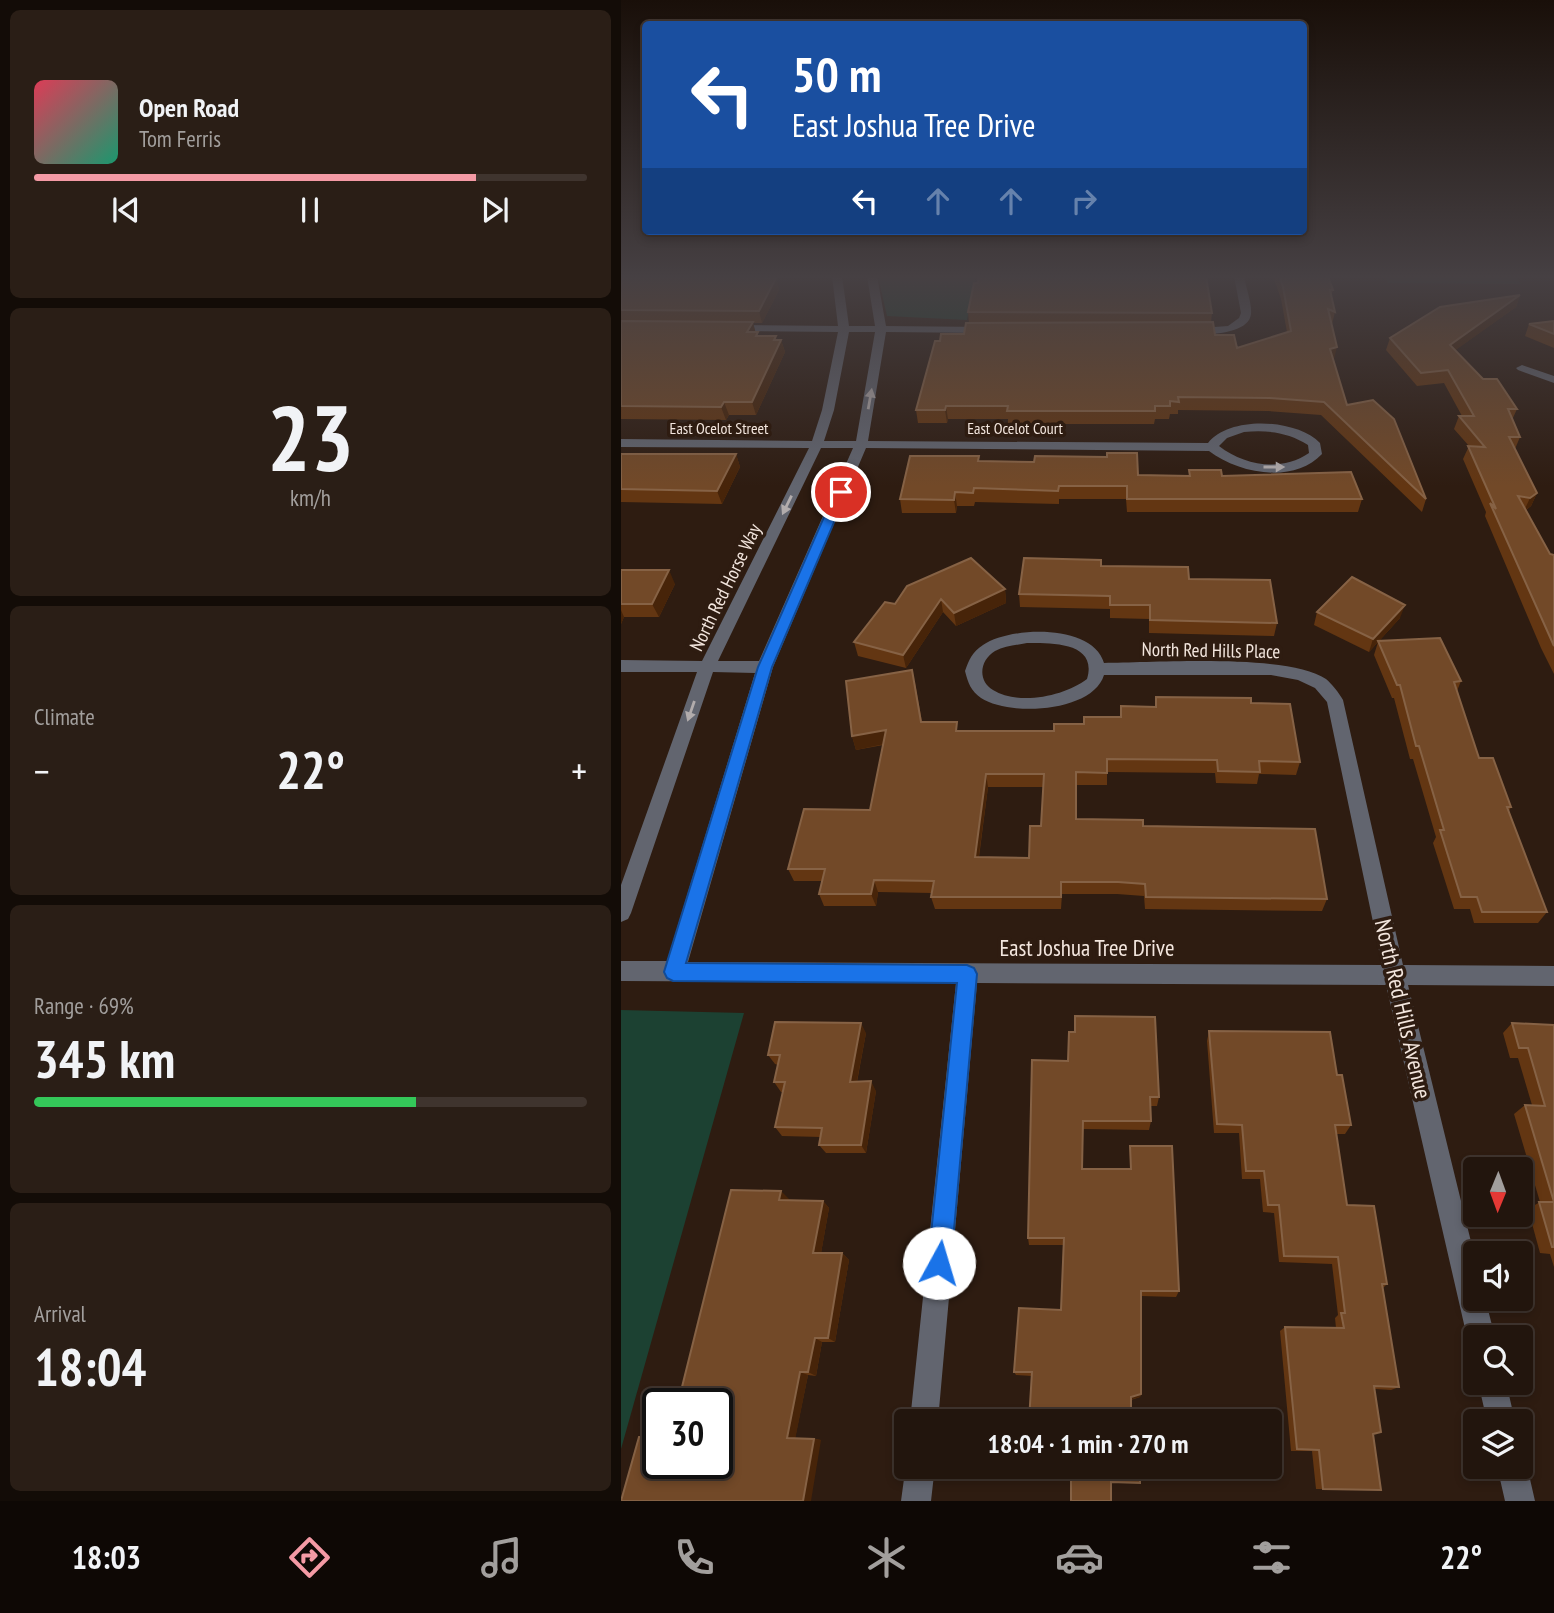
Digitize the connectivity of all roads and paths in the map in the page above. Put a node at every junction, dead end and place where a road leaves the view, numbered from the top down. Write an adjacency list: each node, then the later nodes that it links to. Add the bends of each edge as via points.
1 (841, 346): 6 (street, North Red Horse Way)
2 (879, 346): 7 (street, one-way to 2)
3 (1522, 368): 4 (street)
4 (1554, 380)
5 (621, 443): 6 (street, East Ocelot Street)
6 (817, 444): 7 (street, East Ocelot Court); 10 (street, North Red Horse Way, one-way to 10)
7 (861, 445): 8 (street, East Ocelot Court); 11 (street)
8 (1212, 447): 8 (street, one-way to 8, via 1223,458 1255,467 1289,467 1307,463 1316,454 1314,443 1283,429 1238,430 1221,435)
9 (621, 666): 10 (street)
10 (707, 667): 11 (street); 14 (street, North Red Horse Way, one-way to 14)
11 (765, 667): 16 (street)
12 (1098, 669): 12 (street, via 1094,682 1077,695 1052,702 1007,702 984,694 973,670 986,649 1018,638 1080,644 1093,654); 13 (street, North Red Hills Place, via 1271,669)
13 (1321, 684): 17 (street, North Red Hills Avenue, via 1335,700)
14 (621, 913)
15 (621, 971): 16 (street, East Joshua Tree Drive)
16 (673, 972): 18 (street, East Joshua Tree Drive)
17 (1394, 973): 18 (street, East Joshua Tree Drive); 19 (street, East Joshua Tree Drive); 20 (street, North Red Hills Avenue)
18 (967, 974): 21 (street)
19 (1554, 975)
20 (1478, 1325)
21 (925, 1409)
22 (919, 1479): 24 (street)
23 (1515, 1479): 25 (street)
24 (916, 1501)
25 (1520, 1501)

